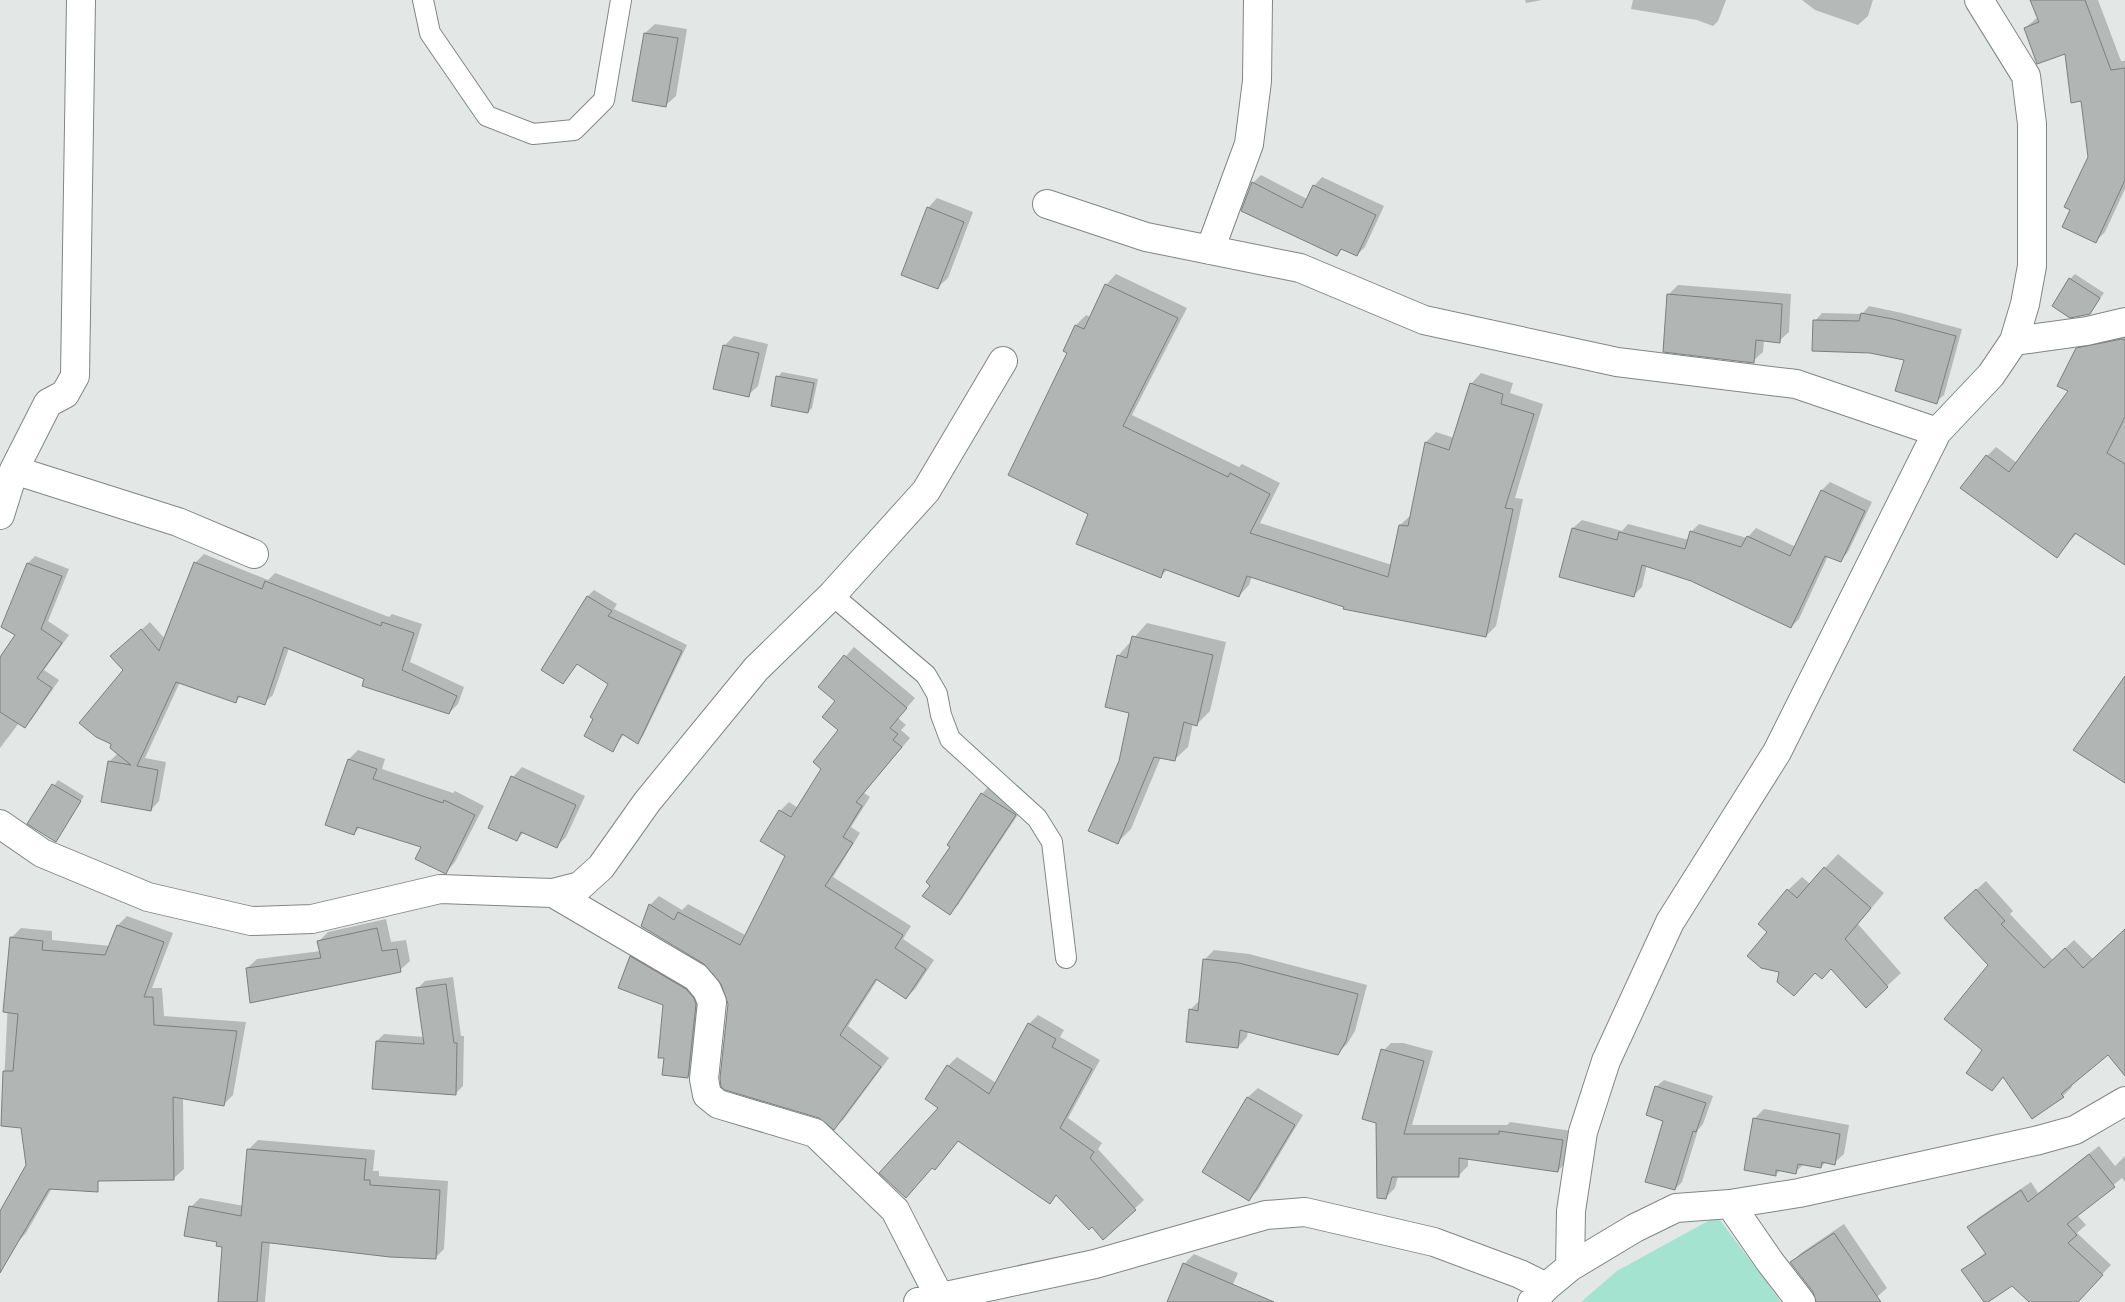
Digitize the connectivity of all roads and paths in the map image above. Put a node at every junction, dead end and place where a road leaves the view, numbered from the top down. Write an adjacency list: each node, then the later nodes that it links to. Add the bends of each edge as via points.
1 (82, 0): 12 (street, via 75,376 65,394 48,403)
2 (423, 0): 3 (lane, via 430,33 487,116 533,134 574,130 604,100)
3 (621, 0)
4 (1258, 0): 7 (street, via 1257,81 1249,144)
5 (1980, 0): 9 (street, via 2026,76 2032,124 2032,266)
6 (1047, 204): 7 (street, via 1146,237)
7 (1210, 250): 11 (street, via 1300,268 1424,320 1617,362 1796,384)
8 (2125, 322): 9 (street)
9 (2014, 341): 11 (street, via 1992,375)
10 (1004, 360): 15 (street, via 926,491)
11 (1937, 432): 21 (street, via 1777,752 1670,922 1606,1061 1583,1132 1571,1211)
12 (14, 470): 13 (street); 14 (street, via 178,522)
13 (0, 514)
14 (254, 554)
15 (832, 595): 17 (street, via 756,668 646,802 601,867 580,886); 18 (lane, via 926,675 937,694 950,739 1037,818 1052,842)
16 (0, 824): 17 (street, via 42,853 148,897 251,922 312,919 440,889)
17 (553, 893): 23 (street, via 696,977 712,1002 704,1079 707,1094 718,1104 815,1133 895,1210)
18 (1066, 958)
19 (2125, 1101): 20 (street, via 2066,1133 1799,1193)
20 (1730, 1204): 21 (street, via 1676,1208); 24 (street)
21 (1570, 1267): 22 (street)
22 (1539, 1294): 23 (street, via 1520,1274 1434,1242 1305,1212 1266,1215 1095,1264)
23 (929, 1299)
24 (1802, 1302)

